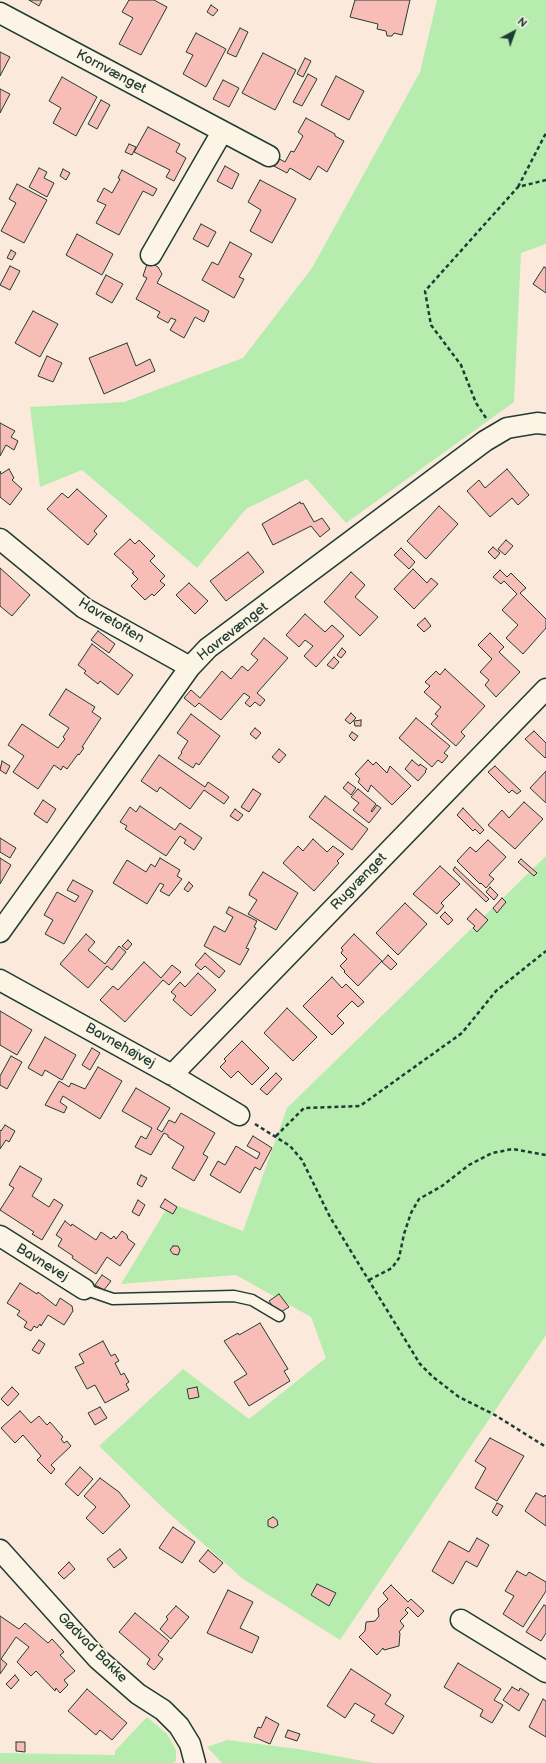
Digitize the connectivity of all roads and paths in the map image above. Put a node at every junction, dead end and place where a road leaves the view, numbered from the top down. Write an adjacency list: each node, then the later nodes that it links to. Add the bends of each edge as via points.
1 (0, 13): 2 (street, Kornvænget)
2 (222, 132): 4 (street, Kornvænget); 7 (street)
3 (546, 133): 6 (path)
4 (269, 156)
5 (546, 180): 6 (path)
6 (518, 187): 9 (path, via 425,291 431,325 461,365 476,403)
7 (151, 255)
8 (546, 424): 9 (street, Havrevænget, via 507,428)
9 (497, 434): 11 (street, Havrevænget, via 208,648)
10 (0, 539): 11 (street, Havretoften, via 84,608)
11 (190, 666): 13 (street, Havrevænget)
12 (546, 689): 16 (street, Rugvænget)
13 (0, 932)
14 (546, 951): 18 (path, via 496,991 462,1033 360,1106 304,1108)
15 (0, 980): 16 (street, Bavnehøjvej)
16 (172, 1075): 17 (street, Bavnehøjvej)
17 (239, 1115): 18 (path)
18 (276, 1136): 21 (path, via 290,1146 302,1160 330,1217)
19 (546, 1155): 21 (path, via 513,1149 492,1153 469,1165 420,1199 411,1212 399,1258 392,1268)
20 (0, 1236): 22 (street, Bavnevej)
21 (369, 1280): 24 (path, via 420,1364 459,1397)
22 (84, 1289): 23 (lane, via 113,1299 234,1296 252,1300)
23 (279, 1316)
24 (546, 1447)
25 (2, 1557): 28 (street, Gødvad Bakke, via 98,1659 138,1694 163,1710 179,1726 190,1744)
26 (461, 1620): 27 (street)
27 (546, 1672)
28 (195, 1763)

